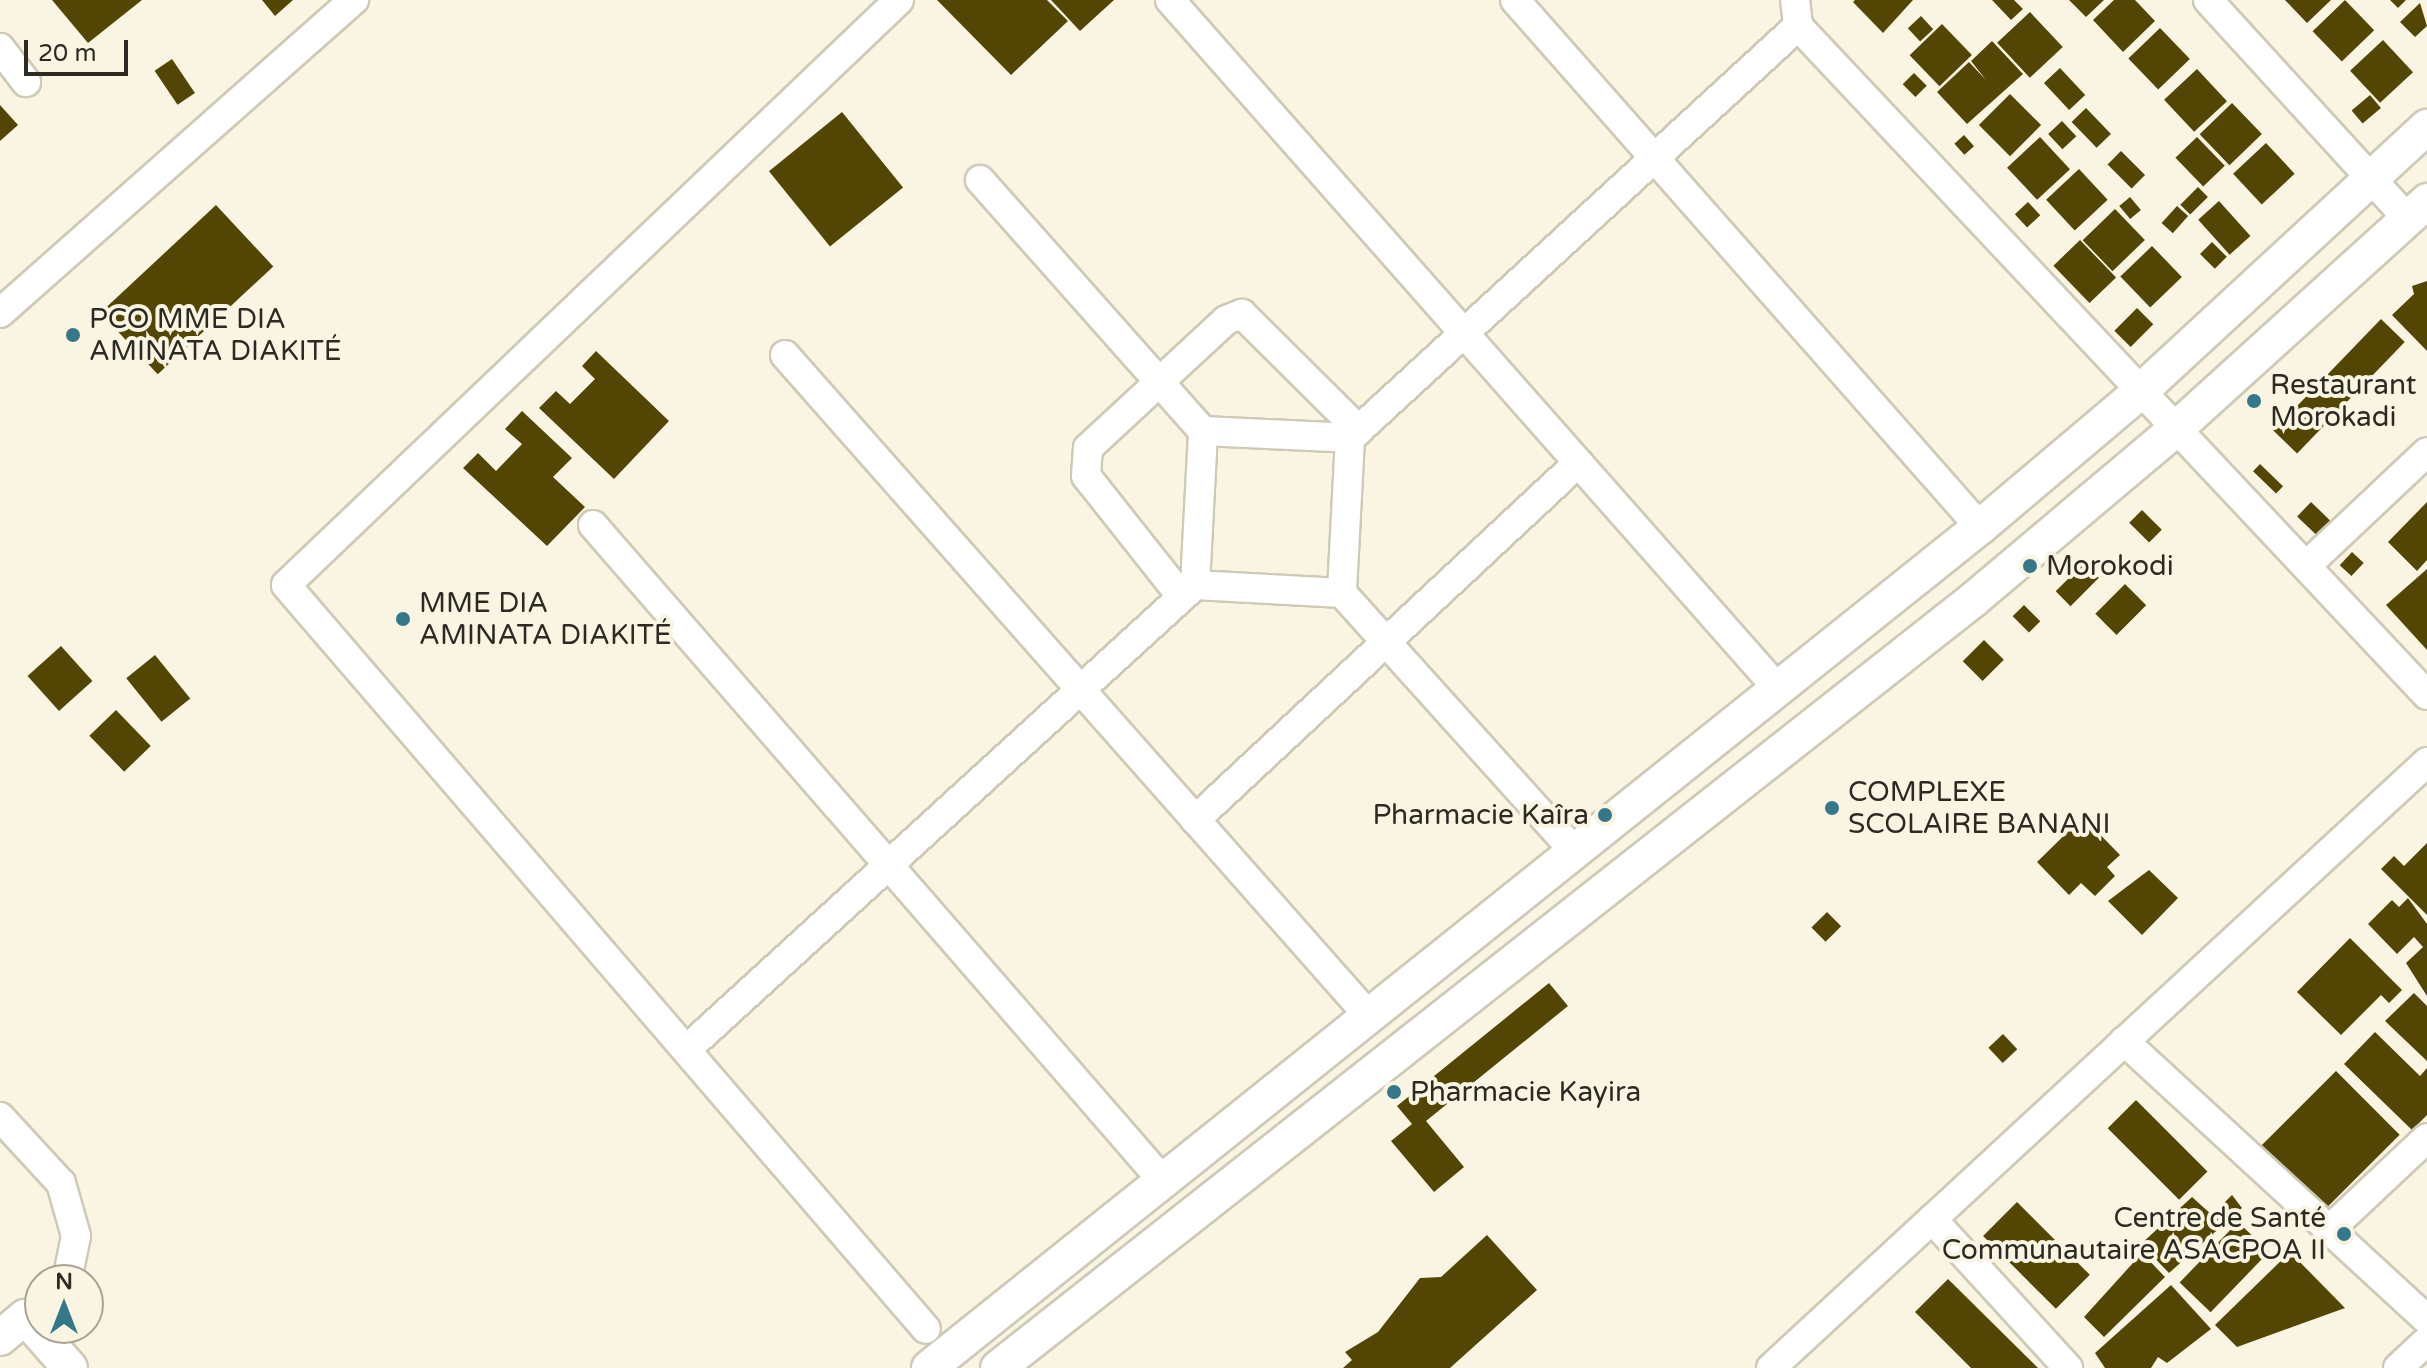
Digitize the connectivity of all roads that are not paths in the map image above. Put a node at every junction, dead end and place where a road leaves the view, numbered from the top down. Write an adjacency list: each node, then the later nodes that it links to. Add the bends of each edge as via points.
1 (354, 0): 14 (street)
2 (899, 0): 39 (street, via 286,585)
3 (1170, 0): 15 (street)
4 (1515, 0): 10 (street)
5 (2208, 0): 11 (street)
6 (1796, 13): 10 (street); 18 (street)
7 (0, 48): 8 (street)
8 (26, 82)
9 (2427, 127): 11 (street)
10 (1654, 158): 15 (street); 25 (street)
11 (2372, 179): 13 (street); 18 (street)
12 (980, 180): 17 (street)
13 (2418, 210): 19 (street)
14 (0, 313)
15 (1464, 333): 21 (street); 23 (street)
16 (785, 355): 31 (street)
17 (1159, 382): 20 (street); 21 (street, via 1242,314); 27 (street, via 1088,448 1082,469)
18 (2142, 390): 19 (street); 25 (street)
19 (2177, 428): 26 (street); 52 (street, via 1974,599)
20 (1203, 431): 21 (street); 27 (street)
21 (1354, 434): 28 (street)
22 (2427, 452): 26 (street)
23 (1578, 463): 29 (street); 30 (street)
24 (593, 525): 36 (street)
25 (1980, 527): 30 (street)
26 (2306, 566): 32 (street)
27 (1188, 591): 28 (street); 31 (street)
28 (1342, 593): 29 (street)
29 (1386, 642): 34 (street); 35 (street)
30 (1778, 689): 35 (street)
31 (1081, 690): 34 (street); 36 (street)
32 (2427, 695)
33 (2427, 762): 38 (street)
34 (1195, 820): 37 (street)
35 (1575, 852): 37 (street)
36 (889, 866): 39 (street); 42 (street)
37 (1369, 1016): 42 (street)
38 (2124, 1041): 43 (street); 44 (street)
39 (686, 1050): 48 (street)
40 (0, 1117): 45 (street, via 61,1183 76,1236)
41 (2427, 1138): 44 (street)
42 (1163, 1181): 51 (street)
43 (1932, 1219): 53 (street); 54 (street)
44 (2329, 1230): 47 (street)
45 (70, 1264)
46 (22, 1319): 50 (street)
47 (2427, 1320)
48 (926, 1329)
49 (2427, 1341): 55 (street)
50 (70, 1368)
51 (929, 1368)
52 (998, 1368)
53 (1771, 1368)
54 (2068, 1368)
55 (2398, 1368)

